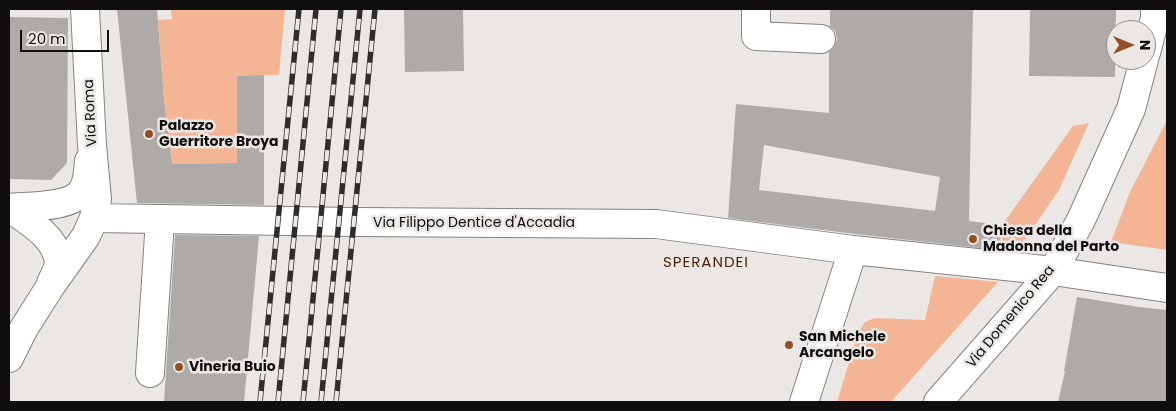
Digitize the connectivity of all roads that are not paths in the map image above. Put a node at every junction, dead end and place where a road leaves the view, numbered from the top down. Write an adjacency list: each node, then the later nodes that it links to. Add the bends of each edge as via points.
1 (85, 9): 5 (street, Via Roma)
2 (756, 9): 3 (street, via 756,36)
3 (821, 38)
4 (1141, 70): 10 (street, Via Domenico Rea, via 1131,109 1081,220)
5 (92, 145): 6 (street, via 87,180 78,197 68,202); 7 (street, Via Roma, via 97,199)
6 (9, 208): 11 (street, via 53,244 59,263)
7 (94, 218): 8 (street, Via Filippo Dentice d'Accadia); 11 (street, via 86,236)
8 (160, 220): 9 (street, Via Filippo Dentice d'Accadia, via 656,224); 15 (street)
9 (853, 250): 10 (street, Via Filippo Dentice d'Accadia); 16 (street)
10 (1053, 271): 12 (street, Via Filippo Dentice d'Accadia); 17 (street, Via Domenico Rea)
11 (50, 287): 13 (street)
12 (1167, 288)
13 (17, 321): 14 (street)
14 (9, 358)
15 (150, 372)
16 (804, 402)
17 (938, 402)

